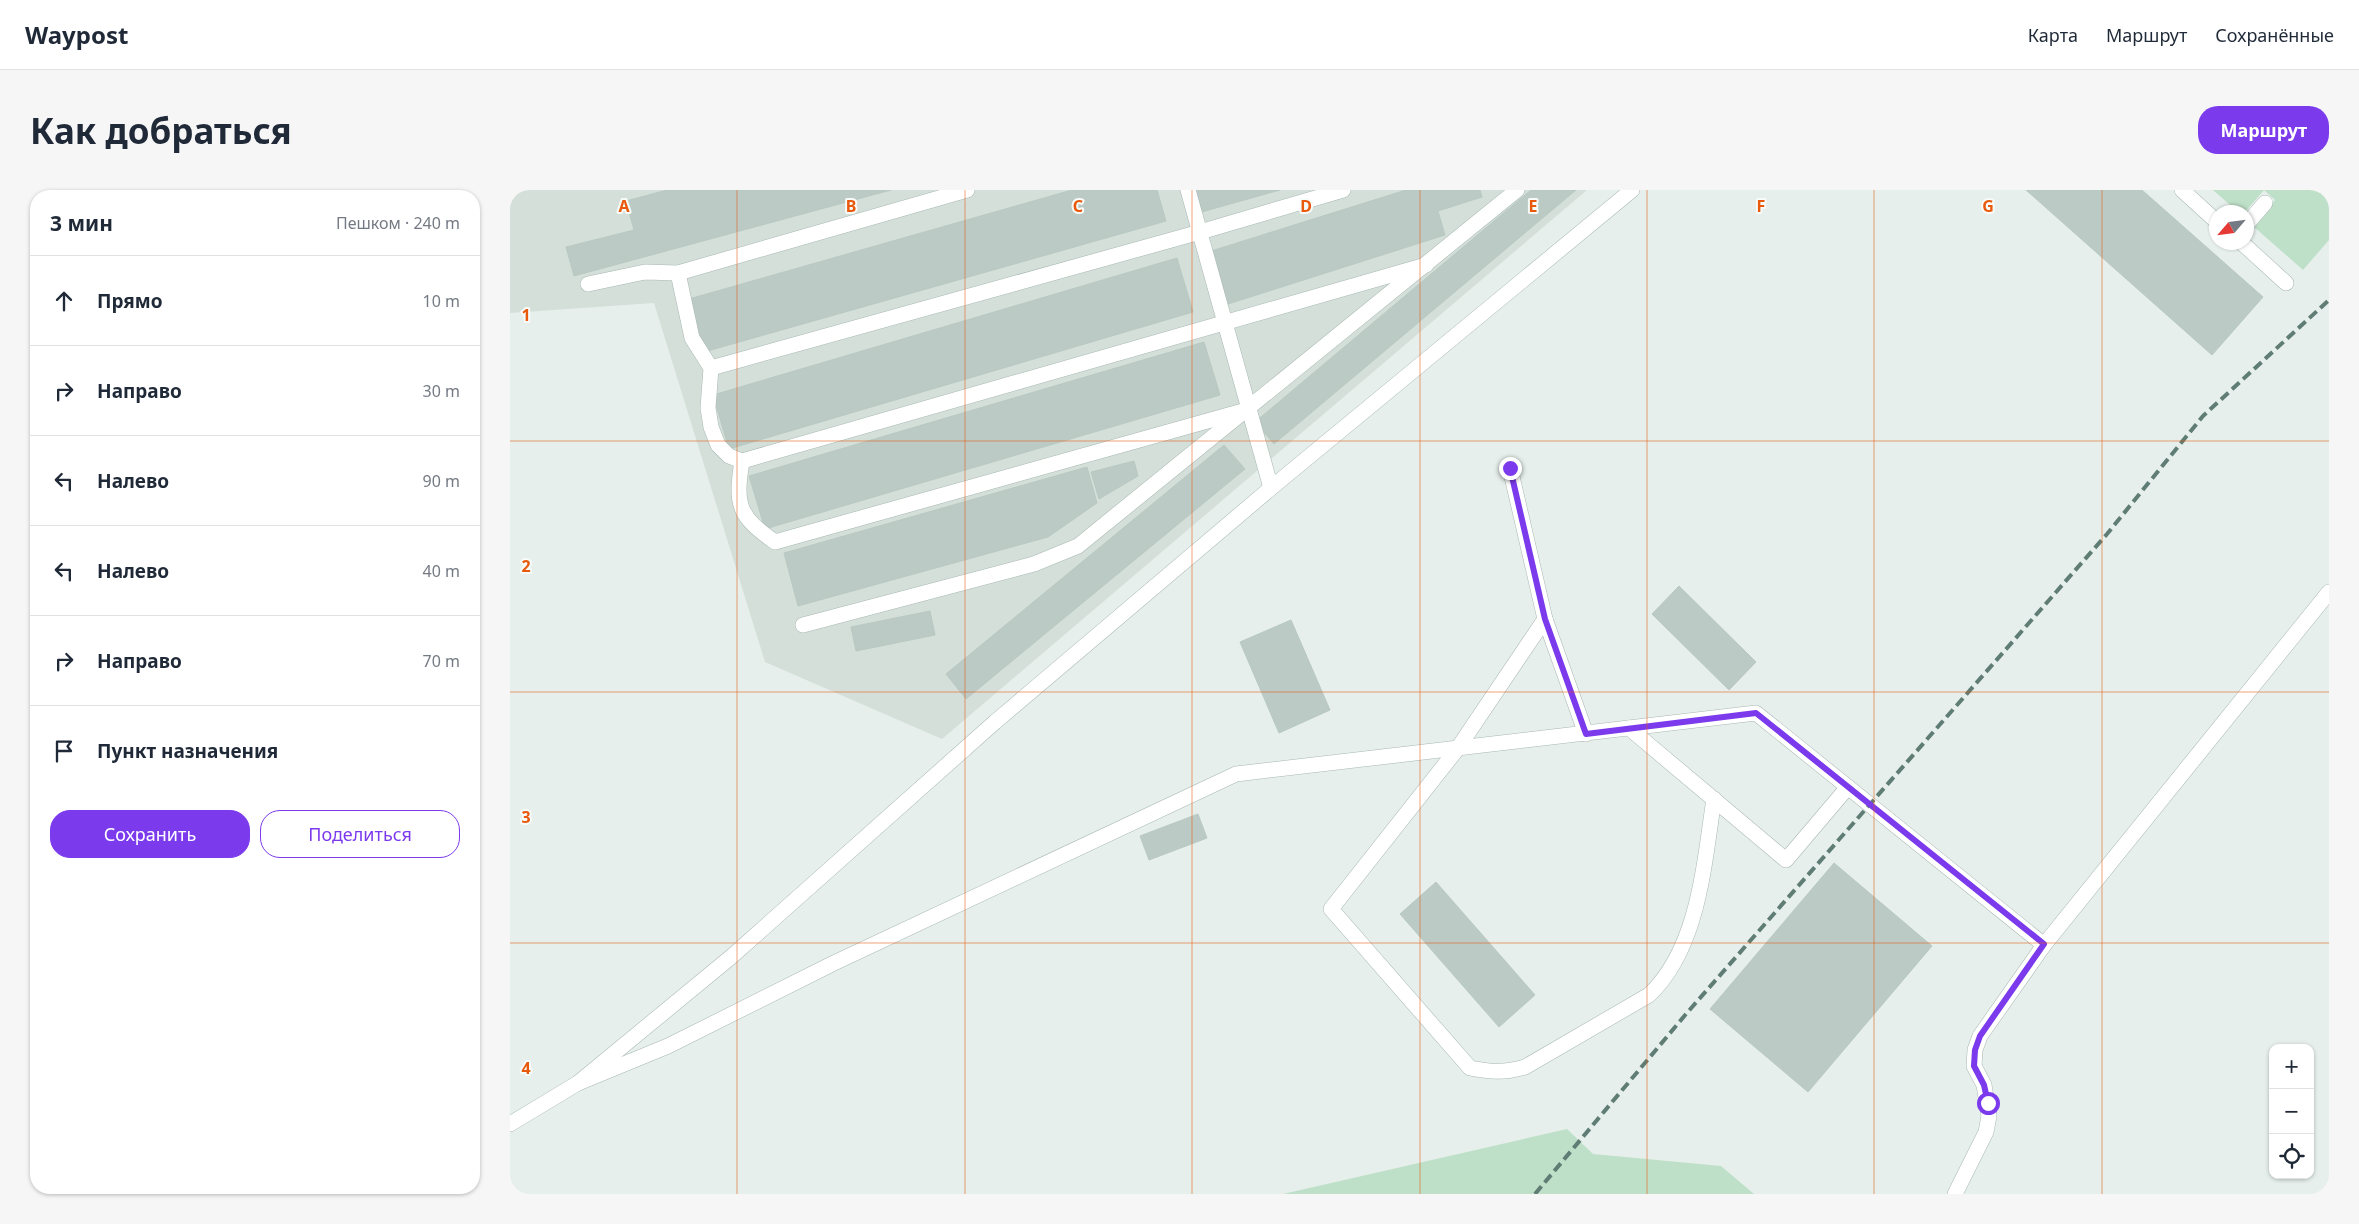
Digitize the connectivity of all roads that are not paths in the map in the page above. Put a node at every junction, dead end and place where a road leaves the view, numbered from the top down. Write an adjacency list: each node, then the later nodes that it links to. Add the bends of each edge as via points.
1 (967, 190): 13 (lane)
2 (1188, 190): 10 (lane)
3 (1343, 190): 10 (lane)
4 (1517, 190): 12 (lane)
5 (1632, 190): 21 (lane)
6 (2182, 190): 8 (lane)
7 (2265, 203): 9 (lane)
8 (2209, 215)
9 (2254, 216)
10 (1200, 232): 16 (lane); 17 (lane)
11 (2250, 250): 14 (lane)
12 (1426, 264): 16 (lane); 18 (lane)
13 (678, 273): 15 (lane, via 645,272); 17 (lane, via 692,338)
14 (2286, 283)
15 (588, 284)
16 (1225, 322): 18 (lane); 19 (lane)
17 (711, 368): 19 (lane, via 708,408 711,427 718,445 729,456)
18 (1249, 409): 19 (lane, via 775,542 752,527 741,508 738,485); 21 (lane); 24 (lane, via 1092,536 1069,550 1034,564)
19 (742, 461)
20 (1510, 468): 23 (lane)
21 (1270, 488): 31 (lane, via 995,722 731,957)
22 (2329, 592): 30 (lane)
23 (1545, 619): 26 (lane); 27 (lane)
24 (803, 625)
25 (1629, 728): 26 (lane); 28 (lane, via 1756,713); 29 (lane)
26 (1586, 734): 27 (lane)
27 (1458, 748): 29 (lane, via 1331,909 1470,1068 1491,1073 1524,1067 1649,995 1662,984 1688,933 1700,894); 31 (lane, via 1236,774 834,963 668,1046)
28 (1848, 787): 29 (lane, via 1786,860); 30 (lane)
29 (1714, 799)
30 (2044, 944): 33 (lane, via 1980,1036 1975,1050 1974,1066 1984,1085 1989,1116 1986,1132)
31 (578, 1082): 32 (lane)
32 (510, 1124)
33 (1955, 1194)

